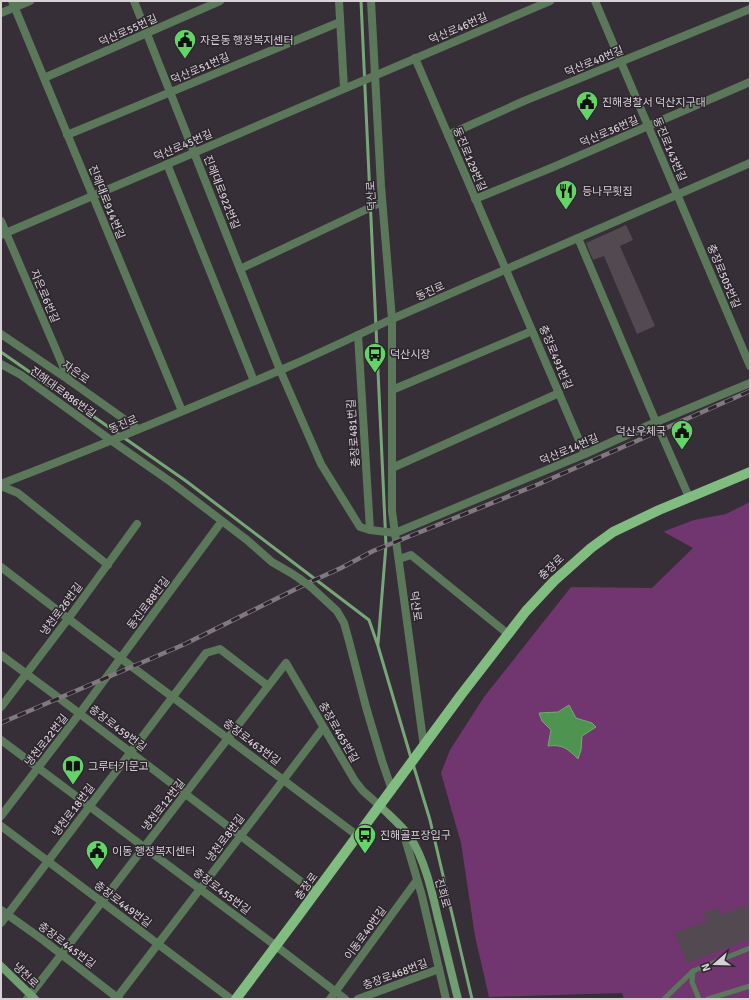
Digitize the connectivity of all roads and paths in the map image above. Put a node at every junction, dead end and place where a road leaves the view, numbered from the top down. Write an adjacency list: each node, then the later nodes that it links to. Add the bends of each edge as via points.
1 (30, 1): 8 (street)
2 (134, 1): 12 (street, 진해대로922번길)
3 (220, 1): 12 (street, 덕산로55번길)
4 (339, 1): 11 (street)
5 (371, 1): 15 (street, 덕산로)
6 (550, 1): 13 (street, 덕산로46번길)
7 (595, 1): 14 (street, 동진로143번길)
8 (13, 4): 10 (street); 16 (street, 진해대로914번길)
9 (750, 9): 14 (street, 덕산로40번길)
10 (1, 13)
11 (340, 22): 18 (street); 19 (street, 덕산로51번길)
12 (147, 33): 16 (street, 덕산로55번길); 19 (street, 진해대로922번길)
13 (415, 58): 15 (street, 덕산로46번길); 21 (street, 동진로129번길)
14 (621, 62): 20 (street, 동진로143번길); 21 (street, 덕산로40번길)
15 (374, 75): 18 (street, 덕산로45번길); 29 (street, 덕산로)
16 (44, 78): 22 (street, 진해대로914번길)
17 (750, 82): 20 (street, 덕산로36번길)
18 (344, 88): 23 (street, 덕산로45번길)
19 (170, 92): 22 (street, 덕산로51번길); 23 (street, 진해대로922번길)
20 (648, 126): 26 (street, 동진로143번길); 28 (street, 덕산로36번길)
21 (448, 134): 28 (street, 동진로129번길)
22 (67, 135): 27 (street, 진해대로914번길)
23 (194, 152): 25 (street, 덕산로45번길); 33 (street, 진해대로922번길)
24 (750, 163): 26 (street, 동진로)
25 (167, 164): 27 (street, 덕산로45번길); 43 (street)
26 (677, 194): 32 (street, 동진로); 40 (street, 충장로505번길)
27 (92, 196): 31 (street, 덕산로45번길); 47 (street, 진해대로914번길)
28 (475, 199): 34 (street, 동진로129번길)
29 (382, 202): 33 (street, 덕산로); 35 (street, 덕산로)
30 (1, 221): 31 (street, 자은로6번길)
31 (4, 234): 42 (street, 자은로6번길)
32 (578, 238): 34 (street, 동진로); 48 (street)
33 (240, 269): 41 (street, 진해대로922번길)
34 (506, 269): 35 (street, 동진로); 36 (street, 충장로491번길)
35 (392, 319): 38 (street, 동진로); 45 (street, 덕산로)
36 (532, 331): 45 (street); 46 (street, 충장로491번길)
37 (1, 334): 42 (street, 자은로)
38 (358, 334): 41 (street, 동진로); 58 (street, 충장로481번길)
39 (1, 364): 50 (street, 진해대로886번길, via 21,375)
40 (750, 366)
41 (280, 370): 43 (street, 동진로); 58 (street, via 321,464 360,527)
42 (69, 380): 49 (street, 자은로)
43 (254, 381): 47 (street, 동진로)
44 (750, 383): 48 (street, 덕산로14번길)
45 (392, 390): 52 (street, 덕산로)
46 (559, 393): 51 (street, 충장로491번길); 52 (street)
47 (182, 411): 49 (street, 동진로)
48 (656, 422): 51 (street, 덕산로14번길); 55 (street)
49 (138, 429): 50 (street, 동진로)
50 (112, 441): 54 (street, 동진로); 81 (street, 진해대로886번길, bridge, via 248,540 272,562 311,587 337,611 344,623 382,761)
51 (585, 454): 59 (street, 덕산로14번길)
52 (392, 468): 59 (street, 덕산로)
53 (750, 472): 55 (main road, 충장로)
54 (1, 485): 61 (street, via 18,492)
55 (689, 498): 64 (main road, 충장로, via 640,518 601,540 554,581)
56 (138, 524): 61 (street, 냉천로26번길)
57 (219, 526): 66 (street, 동진로88번길)
58 (370, 530): 59 (street)
59 (395, 533): 60 (street, 덕산로)
60 (399, 559): 64 (street, via 411,555); 77 (street, 덕산로)
61 (108, 565): 63 (street, 냉천로26번길)
62 (1, 567): 63 (street)
63 (68, 619): 66 (street); 68 (street, 냉천로26번길)
64 (508, 634): 77 (main road, 충장로)
65 (1, 655): 68 (street, 충장로459번길)
66 (121, 658): 69 (street, 동진로88번길); 71 (street, 충장로463번길)
67 (286, 663): 70 (street, 냉천로12번길); 74 (street, 충장로465번길)
68 (26, 674): 72 (street, 냉천로26번길); 73 (street, 충장로459번길)
69 (107, 677): 73 (street, 냉천로22번길)
70 (268, 686): 71 (street, 냉천로18번길, via 220,649 206,653); 75 (street, 냉천로12번길)
71 (173, 697): 75 (street, 충장로463번길); 78 (street, 냉천로18번길)
72 (1, 707)
73 (80, 713): 78 (street, 충장로459번길); 79 (street, 냉천로22번길)
74 (324, 728): 80 (street, 냉천로8번길); 84 (street, 충장로465번길, via 355,782)
75 (228, 738): 80 (street, 충장로463번길); 82 (street, 냉천로12번길)
76 (1, 740): 79 (street, 충장로455번길)
77 (424, 747): 81 (main road, 충장로)
78 (131, 752): 82 (street, 충장로459번길); 83 (street, 냉천로18번길)
79 (38, 768): 83 (street, 충장로455번길); 85 (street, 냉천로22번길)
80 (283, 780): 88 (street, 냉천로8번길); 89 (street, 충장로463번길)
81 (393, 788): 84 (main road, 충장로)
82 (185, 794): 88 (street, 충장로459번길); 90 (street, 냉천로12번길)
83 (90, 806): 90 (street, 충장로455번길); 91 (street, 냉천로18번길)
84 (380, 806): 87 (main road, 진희로); 89 (main road, 충장로)
85 (1, 816)
86 (1, 826): 91 (street, 충장로449번길)
87 (402, 828): 92 (street, 충장로468번길); 115 (main road, 진희로, via 410,837 422,862)
88 (241, 836): 93 (street, 냉천로8번길); 94 (street, 충장로459번길)
89 (358, 836): 94 (main road, 충장로)
90 (144, 847): 93 (street, 충장로455번길); 95 (street, 냉천로12번길)
91 (48, 861): 95 (street, 충장로449번길); 96 (street, 냉천로18번길)
92 (417, 880): 103 (street, 충장로468번길); 106 (street, 이동로40번길)
93 (200, 888): 98 (street, 냉천로8번길); 99 (street, 충장로455번길)
94 (316, 893): 99 (main road, 충장로)
95 (102, 902): 98 (street, 충장로449번길); 101 (street, 냉천로12번길)
96 (4, 912): 97 (street, 냉천로18번길); 101 (street, 충장로445번길)
97 (1, 923)
98 (158, 944): 108 (street, 냉천로8번길); 109 (street, 충장로449번길)
99 (276, 946): 106 (street, 충장로455번길); 110 (main road, 충장로)
100 (750, 948): 104 (lane)
101 (61, 954): 107 (street, 냉천로12번길); 108 (street, 충장로445번길)
102 (1, 966): 107 (main road, 냉천로)
103 (439, 970): 113 (street, 충장로468번길); 114 (street, 충장로468번길)
104 (693, 971): 116 (lane); 117 (lane, via 692,982)
105 (750, 986): 118 (lane)
106 (336, 991): 111 (street, 이동로40번길); 112 (street)
107 (31, 998)
108 (117, 998)
109 (231, 999)
110 (236, 999)
111 (330, 999)
112 (345, 999)
113 (358, 999)
114 (446, 999)
115 (458, 999)
116 (664, 999)
117 (699, 999)
118 (708, 999)

